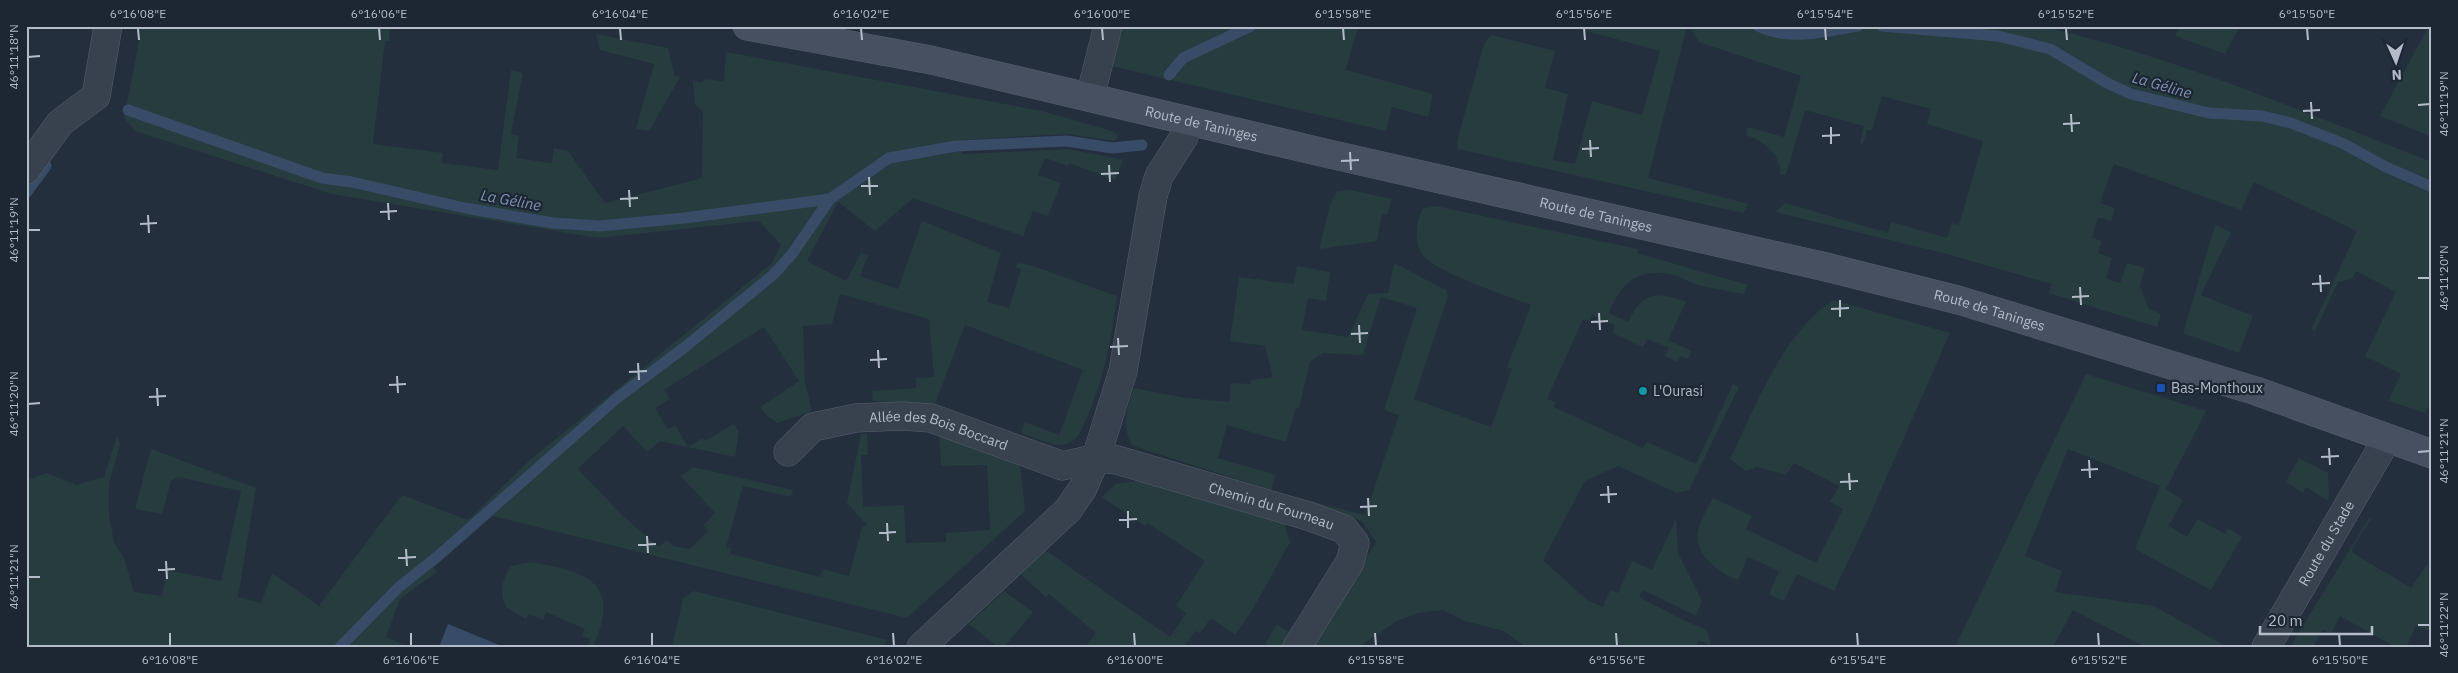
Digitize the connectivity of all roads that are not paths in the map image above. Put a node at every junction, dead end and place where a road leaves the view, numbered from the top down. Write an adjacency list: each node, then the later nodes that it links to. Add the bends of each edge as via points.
1 (108, 26): 6 (street, via 96,96 60,123)
2 (747, 26): 4 (main road, Route de Taninges, via 931,60)
3 (1108, 26): 4 (street)
4 (1090, 97): 5 (main road, Route de Taninges)
5 (1188, 121): 7 (main road, Route de Taninges, via 1806,262 1958,300 2256,391); 10 (street, via 1184,137 1159,176 1153,196 1123,371)
6 (26, 170)
7 (2387, 439): 9 (main road, Route de Taninges); 13 (street, Route du Stade)
8 (788, 452): 10 (street, Allée des Bois Boccard, via 813,427 856,418 902,416 931,418 1063,466)
9 (2432, 454)
10 (1096, 458): 11 (street, via 1083,488 1068,510); 12 (street, Chemin du Fourneau, via 1117,460 1282,507 1344,529 1355,544 1350,562)
11 (921, 647)
12 (1297, 647)
13 (2266, 647)

